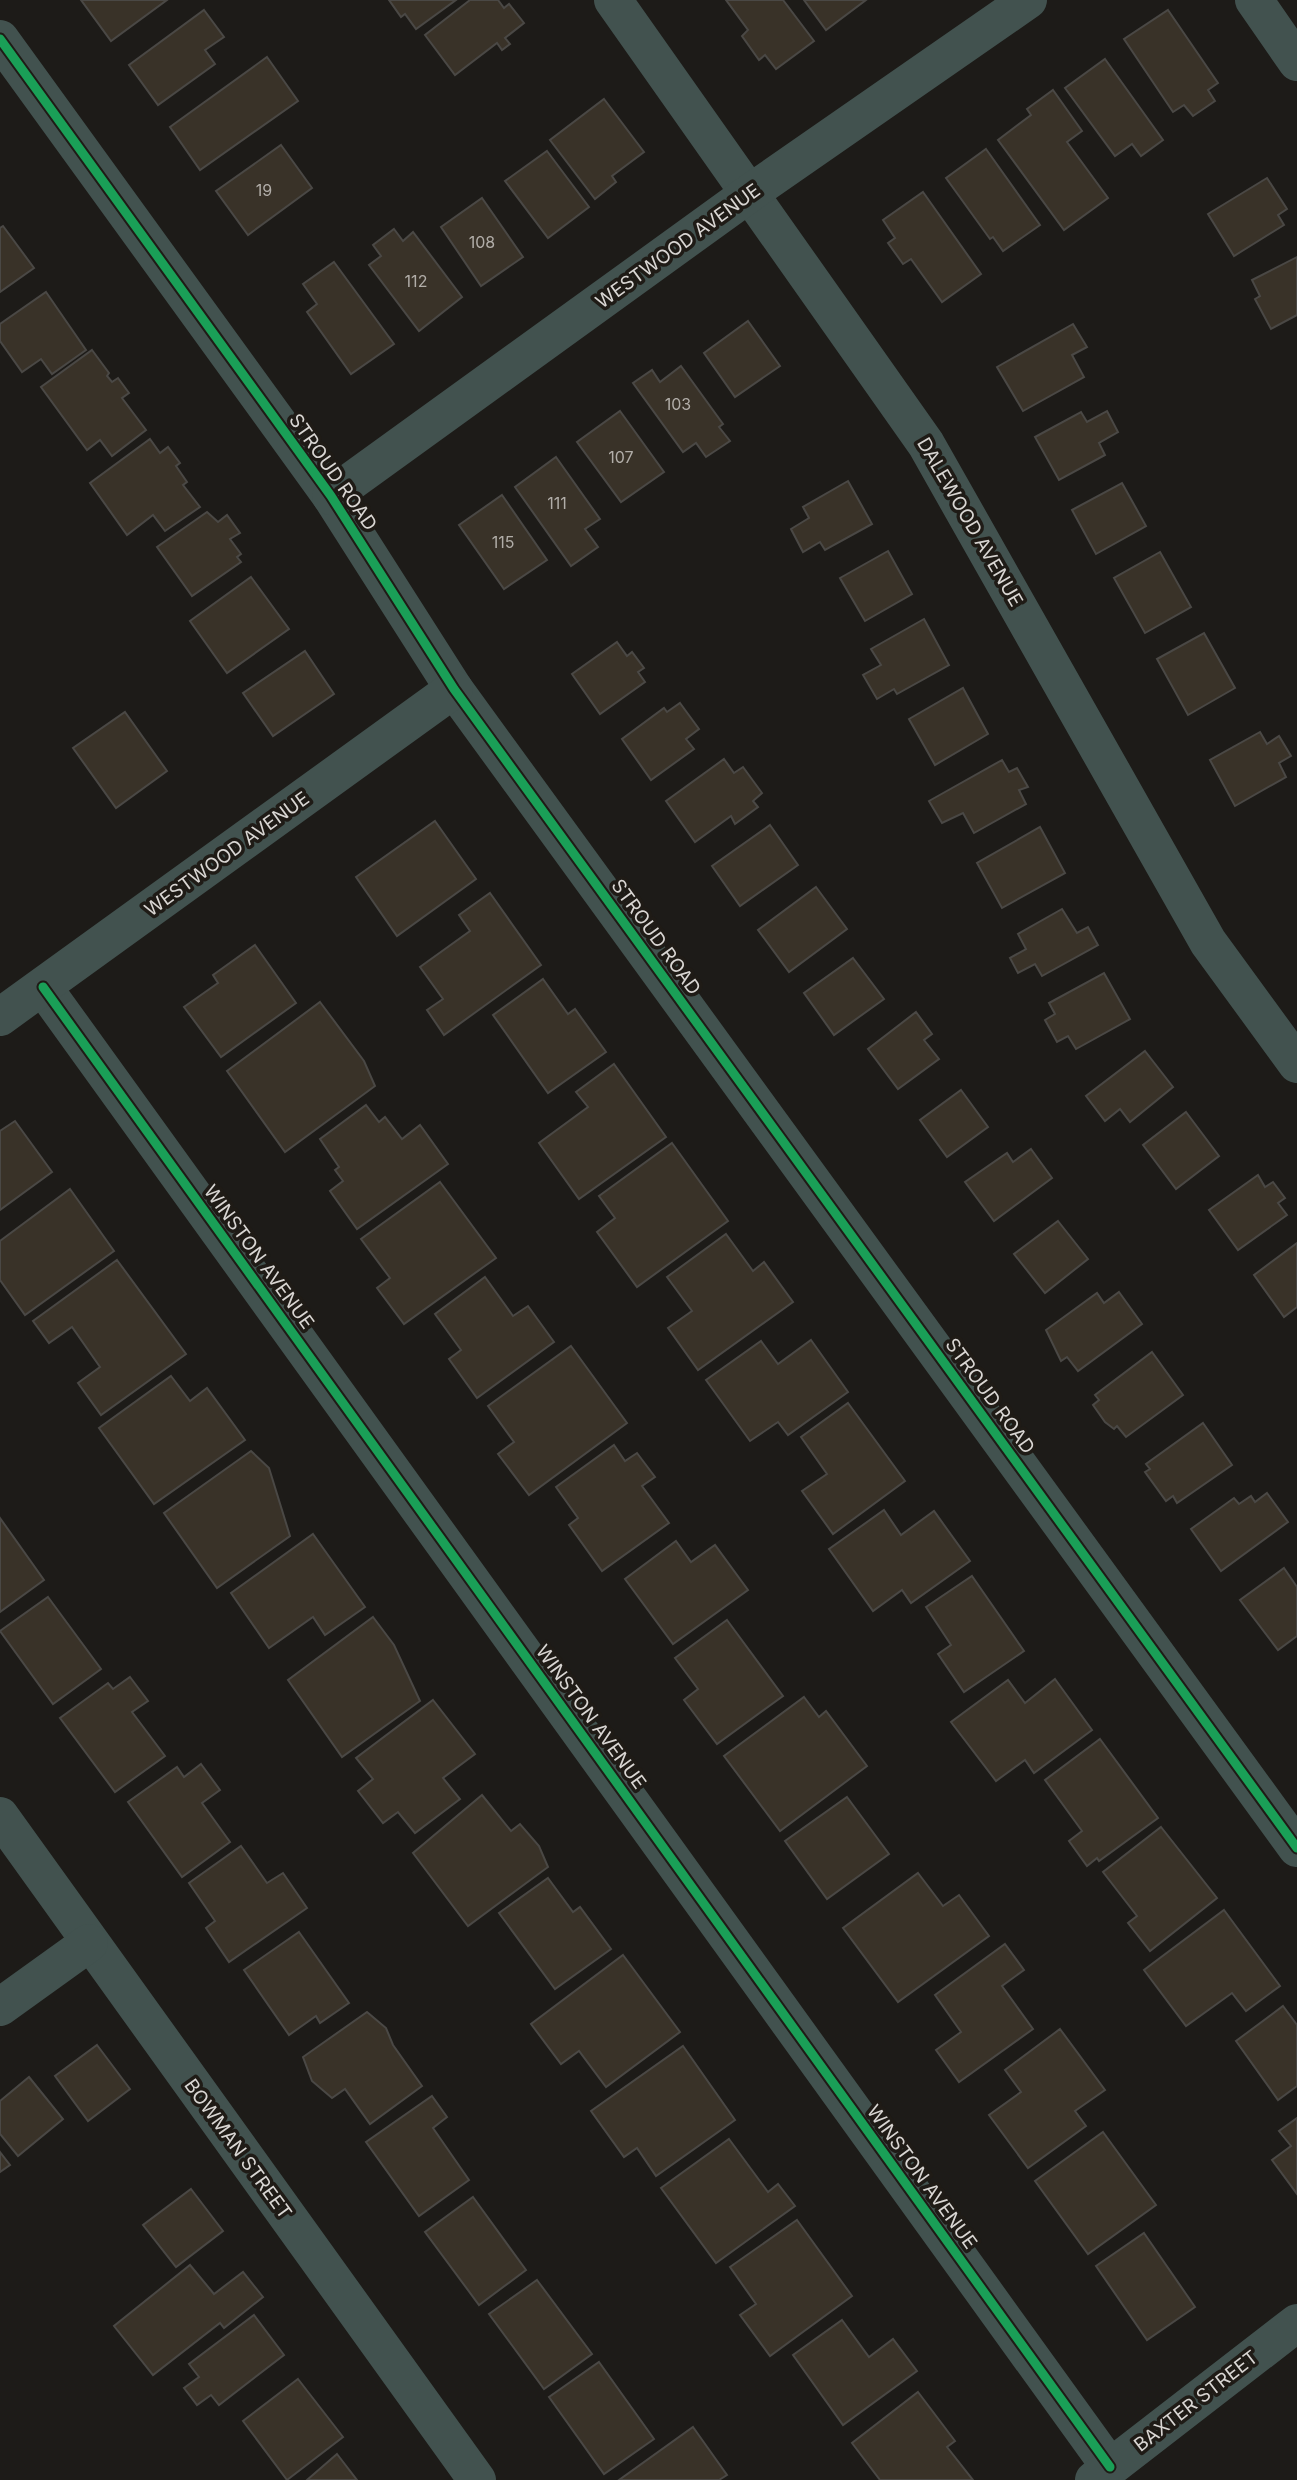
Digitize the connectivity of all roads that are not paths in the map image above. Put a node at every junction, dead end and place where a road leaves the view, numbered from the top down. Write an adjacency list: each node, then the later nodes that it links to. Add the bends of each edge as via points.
1 (612, 0): 6 (street, DALEWOOD AVENUE)
2 (1028, 0): 6 (street, WESTWOOD AVENUE)
3 (1254, 0): 5 (street)
4 (0, 39): 7 (street, STROUD ROAD)
5 (1297, 62)
6 (750, 193): 7 (street, WESTWOOD AVENUE); 11 (street, DALEWOOD AVENUE, via 926,443 1208,942)
7 (331, 496): 8 (street, STROUD ROAD)
8 (454, 689): 9 (street, WESTWOOD AVENUE); 13 (street, STROUD ROAD)
9 (43, 987): 10 (street, WESTWOOD AVENUE); 17 (street, WINSTON AVENUE)
10 (0, 1017)
11 (1297, 1064)
12 (0, 1816): 14 (street, BOWMAN STREET)
13 (1295, 1842)
14 (89, 1943): 15 (street); 18 (street, BOWMAN STREET)
15 (0, 2007)
16 (1297, 2323): 17 (street, BAXTER STREET)
17 (1102, 2474)
18 (477, 2480)

